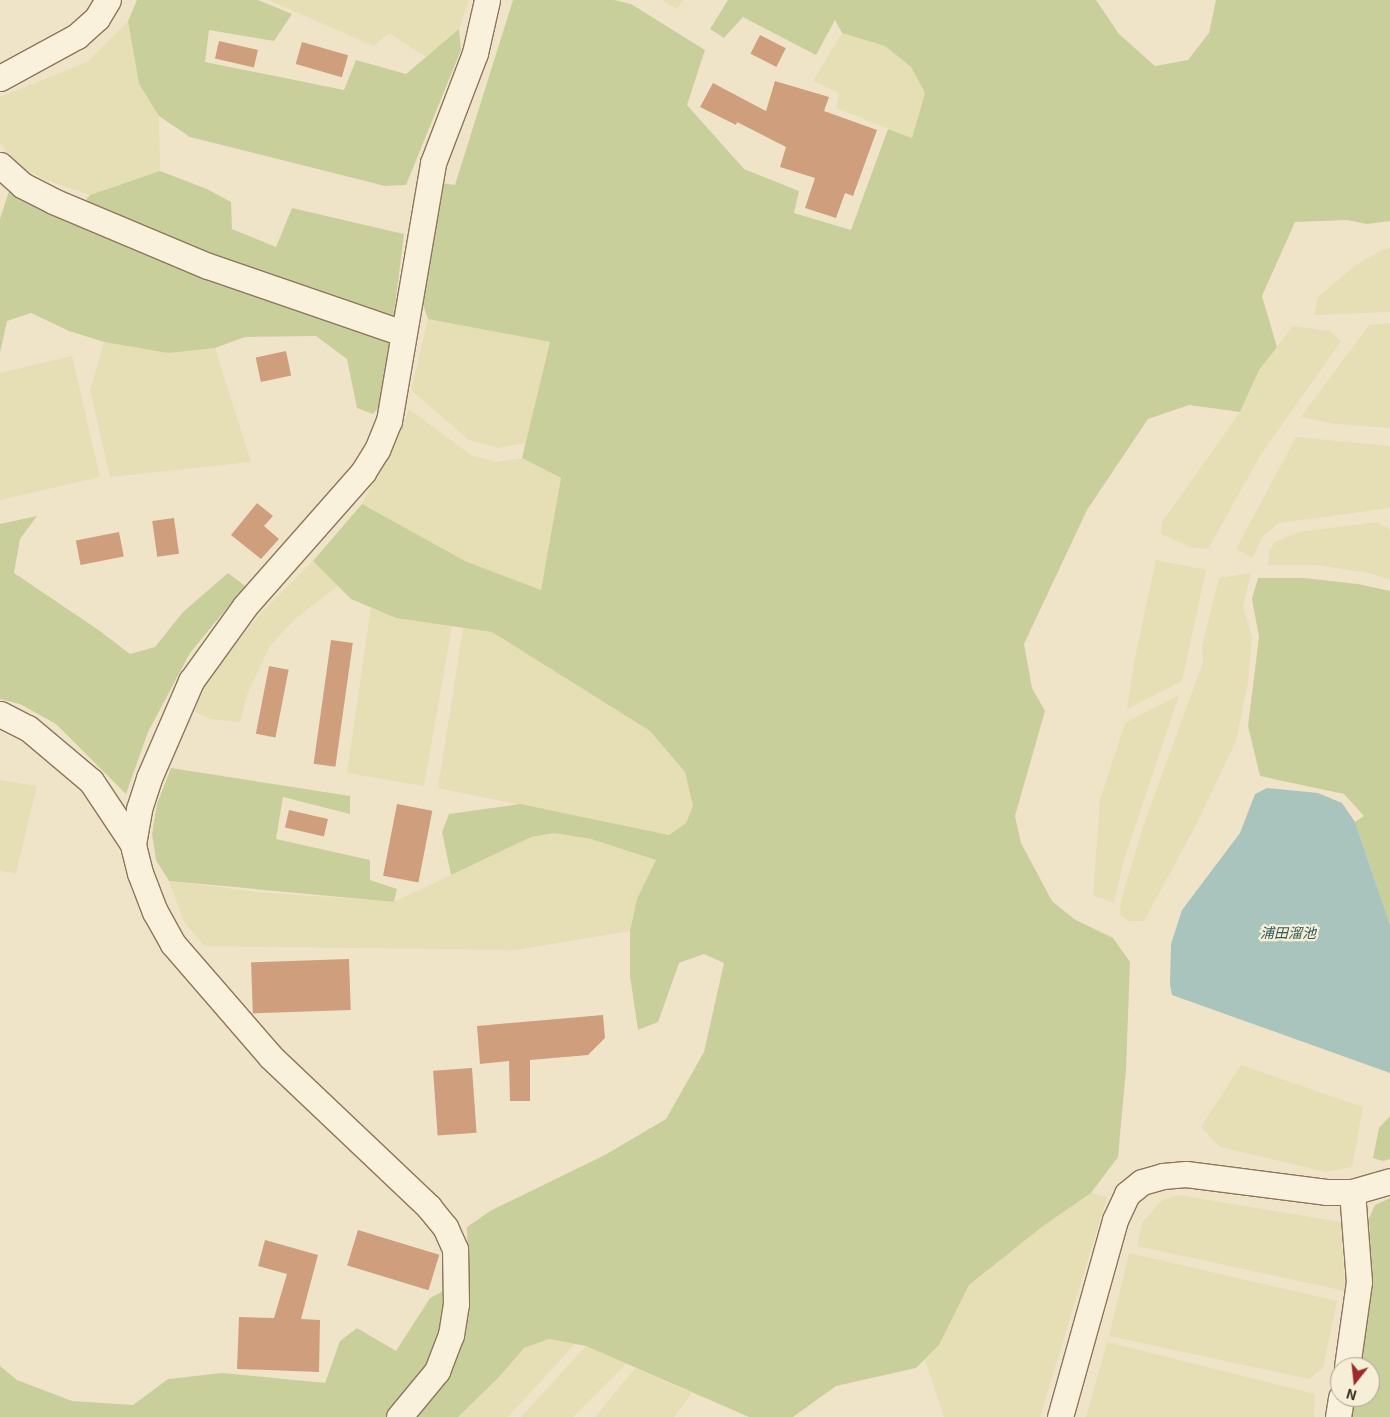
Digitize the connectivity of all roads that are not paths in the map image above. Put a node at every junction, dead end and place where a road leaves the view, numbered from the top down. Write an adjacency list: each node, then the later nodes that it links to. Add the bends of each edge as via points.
1 (108, 0): 3 (street, via 97,18 77,36)
2 (487, 0): 5 (street, via 474,53 433,163)
3 (0, 78)
4 (0, 165): 5 (street, via 22,185 53,201 208,266)
5 (403, 333): 7 (street, via 389,421 377,450 363,472 245,606 191,681 149,778)
6 (0, 714): 7 (street, via 28,728 91,781)
7 (133, 844): 11 (street, via 155,912 173,944 271,1057 429,1207 445,1227 455,1249 456,1304 452,1335 437,1371)
8 (1390, 1180): 9 (street)
9 (1352, 1192): 10 (street, via 1359,1282); 12 (street, via 1326,1192 1186,1174 1142,1182 1127,1194 1115,1220)
10 (1348, 1357)
11 (399, 1417)
12 (1060, 1417)

